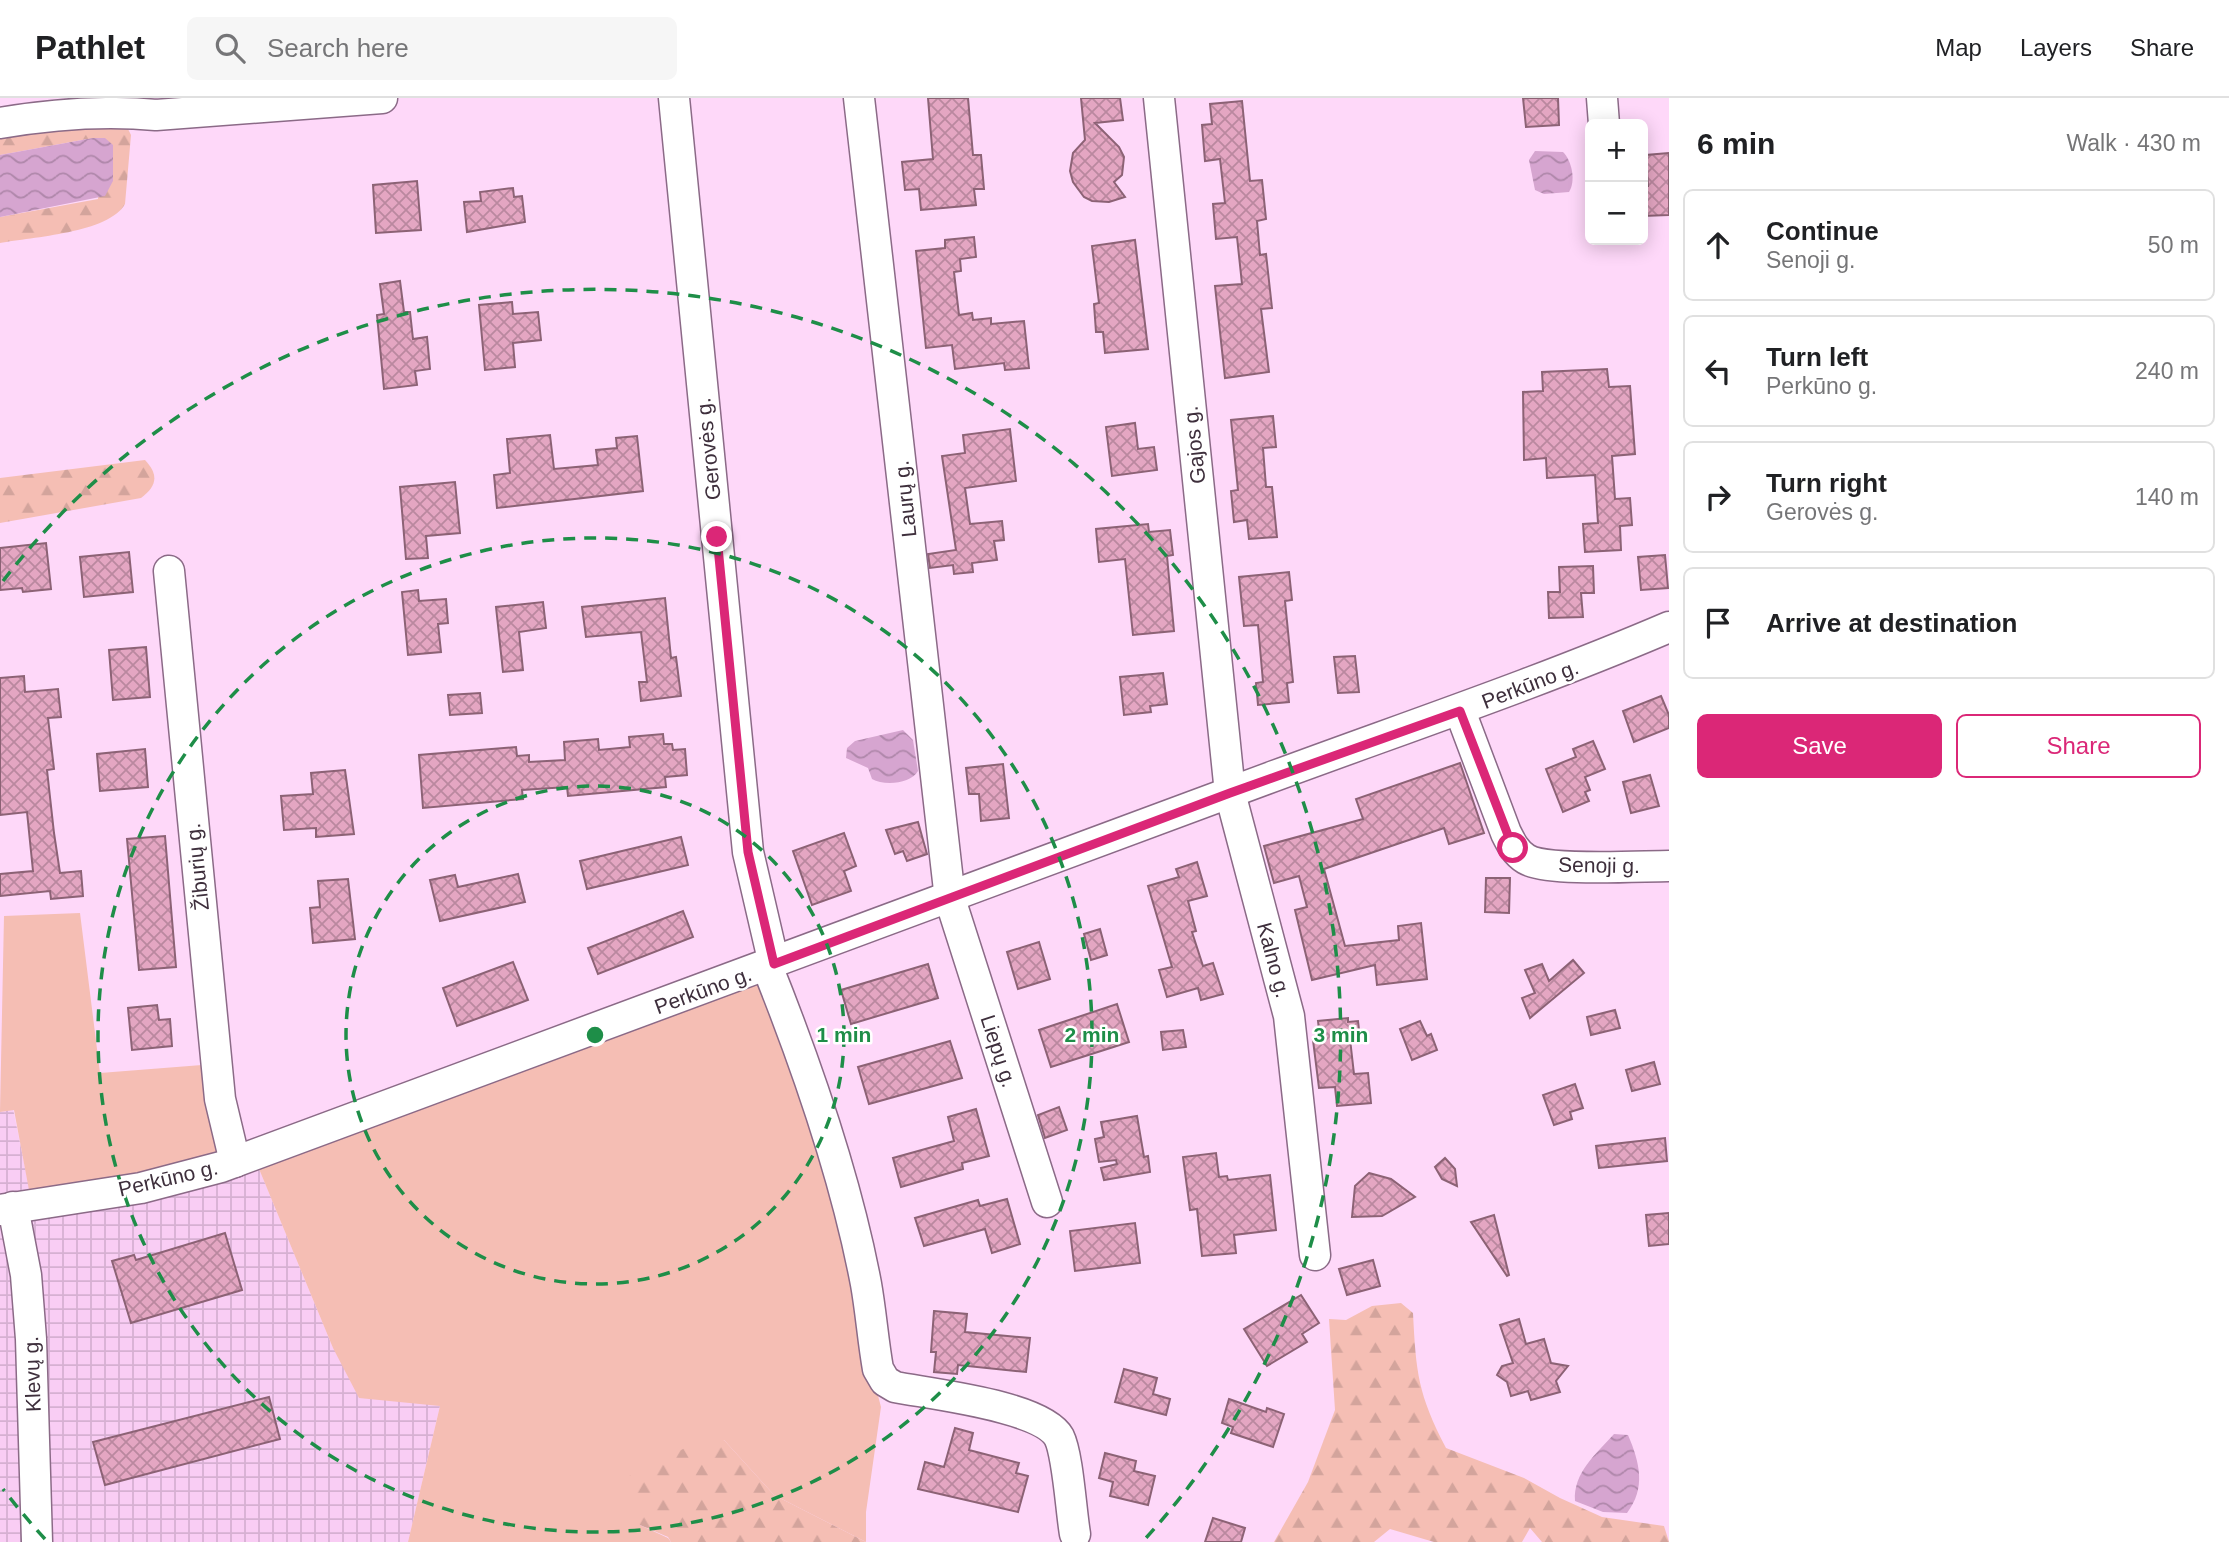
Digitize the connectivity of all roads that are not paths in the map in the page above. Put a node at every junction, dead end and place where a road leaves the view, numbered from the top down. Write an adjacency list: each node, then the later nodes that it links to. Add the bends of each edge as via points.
1 (382, 98): 7 (street, via 156,115 54,114)
2 (674, 98): 14 (street, Gerovės g., via 748,852)
3 (859, 98): 13 (street, Laurų g.)
4 (1159, 98): 11 (street, Gajos g.)
5 (1602, 98): 6 (street)
6 (1604, 119)
7 (0, 123)
8 (169, 571): 15 (street, Žiburių g., via 220,1099)
9 (1669, 626): 10 (street, Perkūno g.)
10 (1460, 711): 11 (street, Perkūno g.); 12 (street, Senoji g., via 1513,848 1527,860 1549,865)
11 (1230, 793): 13 (street, Perkūno g.); 18 (street, Kalno g., via 1289,1016)
12 (1669, 866)
13 (950, 899): 14 (street, Perkūno g.); 16 (street, Liepų g.)
14 (770, 965): 15 (street, Perkūno g.); 19 (street, Gerovės g., via 852,1222 878,1369 895,1387 1020,1413 1051,1426 1060,1439)
15 (235, 1162): 17 (street, Perkūno g., via 141,1188)
16 (1047, 1202)
17 (6, 1209): 20 (street, Klevų g., via 26,1275)
18 (1315, 1255)
19 (1074, 1534)
20 (37, 1542)

